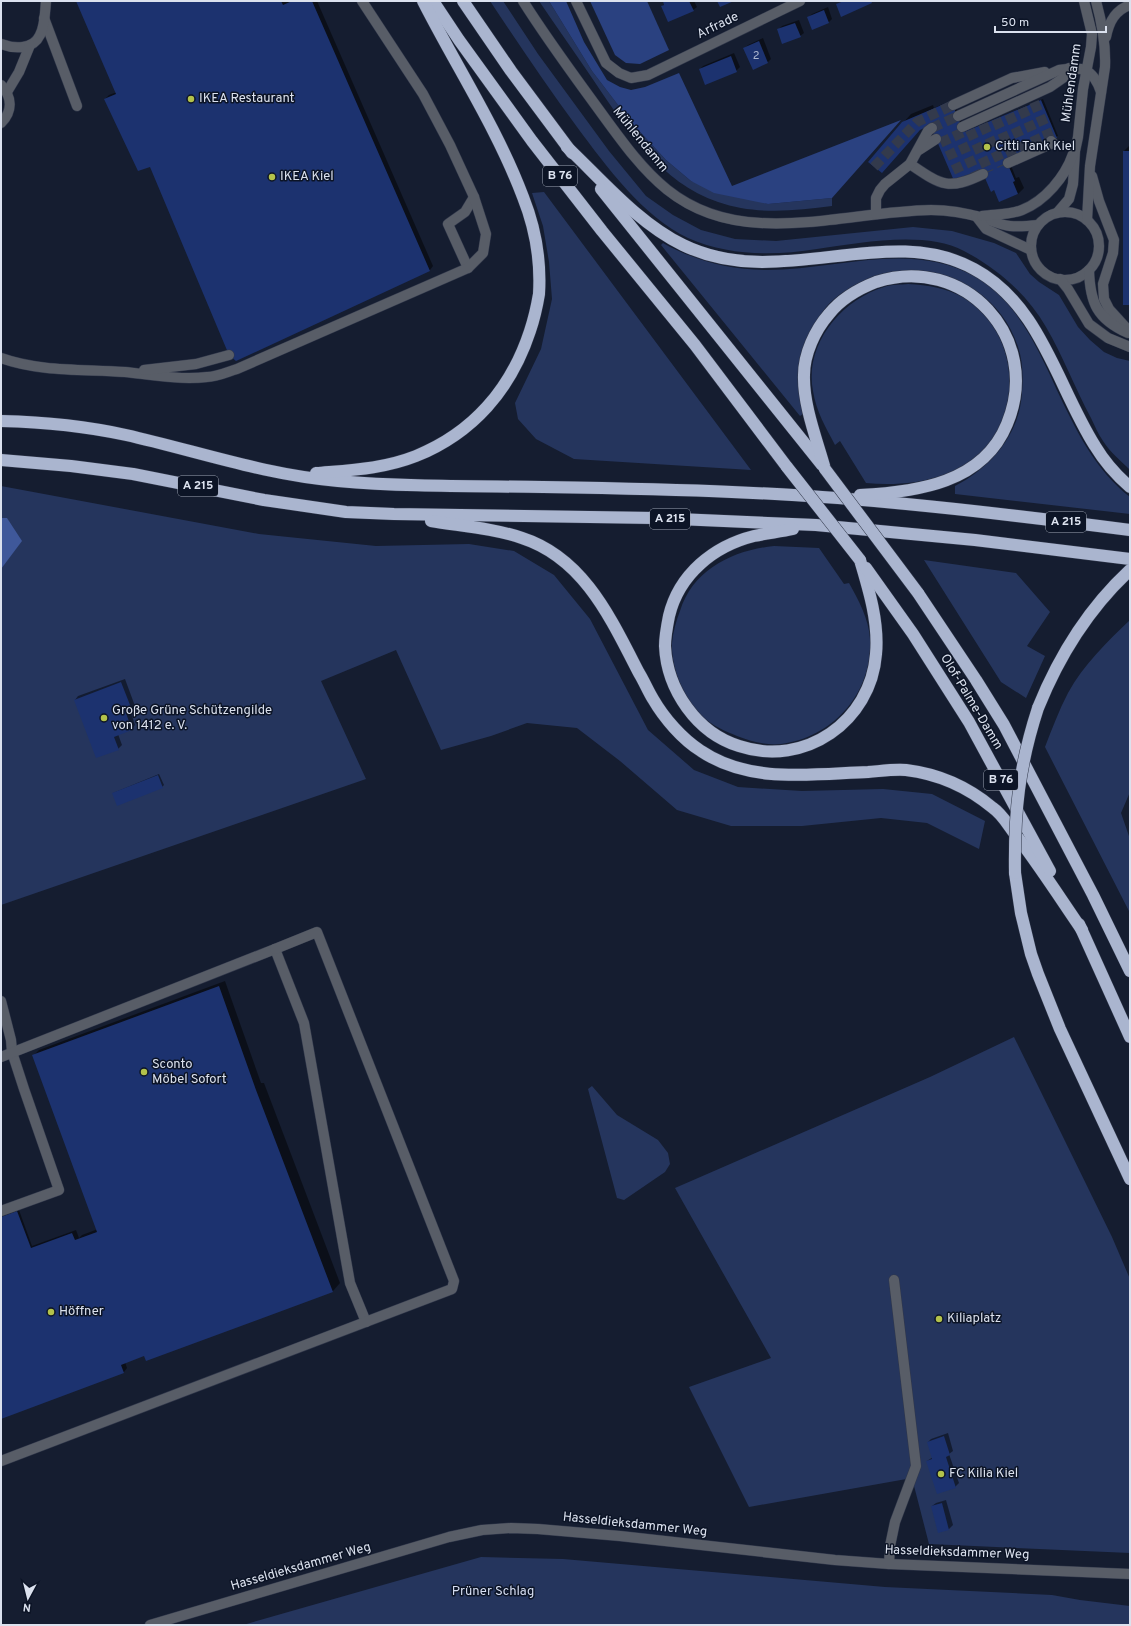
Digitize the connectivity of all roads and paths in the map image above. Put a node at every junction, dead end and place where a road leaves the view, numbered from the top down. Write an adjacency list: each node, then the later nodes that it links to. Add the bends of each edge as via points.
1 (46, 1): 12 (street)
2 (362, 1): 36 (street, via 422,94 450,145)
3 (423, 1): 54 (highway, via 490,126 524,197 539,264 538,296 533,321 516,366 497,396 475,419 451,438 395,464 372,469)
4 (433, 1): 61 (highway, Olof-Palme-Damm / B 76, bridge, via 532,141 695,345)
5 (463, 1): 29 (highway, B 76)
6 (523, 1): 38 (street, Mühlendamm, via 581,86 638,162 663,187 685,202 711,214 746,222 793,223)
7 (576, 1): 8 (street, Arfrade, via 606,63 631,78 648,75)
8 (800, 1)
9 (1084, 1): 18 (street, Mühlendamm, via 1092,34)
10 (1096, 1): 13 (street)
11 (1128, 4): 13 (street, via 1111,20)
12 (44, 18): 15 (street, via 40,35); 22 (street)
13 (1105, 41): 20 (street, via 1105,67)
14 (1, 44): 15 (street, via 15,47)
15 (30, 45): 19 (street, via 19,72)
16 (1069, 68): 17 (street); 18 (street); 25 (street, via 1063,78 1033,99)
17 (1059, 70): 21 (street, via 1012,78); 23 (street)
18 (1087, 71): 20 (street, via 1094,76); 30 (street, Mühlendamm)
19 (4, 88): 24 (street, via 10,98 10,110)
20 (1101, 92): 34 (street)
21 (953, 105)
22 (77, 106)
23 (958, 116)
24 (1, 123)
25 (967, 127)
26 (932, 128): 31 (street)
27 (936, 139): 31 (street)
28 (1051, 140): 32 (street, via 1053,143)
29 (567, 147): 53 (highway, B 76); 55 (highway, via 633,211 649,223 682,245 717,258 740,262 794,262 876,252 899,252 932,254 973,268 1004,290 1032,325 1094,446)
30 (1075, 151): 37 (street, Mühlendamm, via 1072,189 1067,202); 39 (street, via 1059,179 1048,192 1032,204 1016,212)
31 (917, 152): 33 (street)
32 (1012, 160)
33 (910, 164): 35 (street, via 931,178 956,185); 38 (street, via 880,190 876,198)
34 (1090, 166): 40 (street); 46 (street, via 1114,240 1113,253 1103,284 1104,299)
35 (979, 175)
36 (474, 197): 43 (street, via 486,234 483,253); 43 (street, via 465,212 448,224)
37 (1057, 213): 40 (street, via 1076,214); 41 (street, Mühlendamm, via 1046,217)
38 (876, 214): 39 (street, Mühlendamm, via 930,210)
39 (976, 216): 41 (street, Mühlendamm, via 1011,226); 42 (street, via 986,229)
40 (1087, 220): 44 (street, via 1095,231 1099,244 1096,258)
41 (1038, 225): 42 (street, via 1032,237)
42 (1031, 250): 45 (street, via 1035,262 1043,272)
43 (468, 268): 50 (street, via 236,369 208,378)
44 (1089, 270): 45 (street, via 1075,278); 46 (street, via 1092,300 1099,313 1112,324)
45 (1060, 279): 47 (street, via 1089,324 1108,338)
46 (1130, 333)
47 (1130, 347)
48 (229, 356): 50 (street, via 196,364)
49 (1, 358): 50 (street, via 38,367)
50 (124, 372)
51 (1, 421): 54 (highway, via 25,421 101,430)
52 (1, 460): 57 (highway, A 215, via 98,469 264,500 346,512)
53 (825, 469): 56 (highway, via 805,395 804,374 813,339 834,307 861,288 886,279 924,276 945,281 962,290 990,312 1006,334 1012,350 1016,366 1016,384 1015,400 1006,427 986,456 972,469 927,487 905,491); 65 (highway, Olof-Palme-Damm / B 76, bridge, via 918,593 1004,726 1090,888)
54 (289, 475): 56 (highway, A 215, via 433,486 657,489)
55 (1130, 487)
56 (815, 496): 59 (highway, A 215, via 1003,514)
57 (394, 514): 58 (highway, A 215, via 655,518); 63 (highway, via 504,532 540,545 569,564 590,587 606,611 653,700 681,736 723,763 765,774 904,770 932,775 963,786 995,809)
58 (816, 525): 60 (highway, A 215, via 975,540); 61 (highway, via 754,536 732,544 699,564 678,592 666,631 665,647 672,682 691,713 707,728 722,738 756,750 793,749 822,739 837,729 857,709 865,695 876,652 868,588)
59 (1130, 530)
60 (1130, 559)
61 (860, 560): 63 (highway, Olof-Palme-Damm / B 76, via 913,634 969,722)
62 (1130, 570): 70 (highway, bridge, via 1088,617 1046,688 1026,749 1018,789 1015,826 1015,873 1023,920 1038,974 1060,1029)
63 (1082, 930): 67 (highway, Olof-Palme-Damm / B 76)
64 (275, 948): 68 (street); 73 (street, via 304,1023 350,1283); 73 (street, via 317,932 454,1281 452,1289)
65 (1130, 971)
66 (1, 1001): 68 (street)
67 (1130, 1036)
68 (12, 1052): 69 (street); 71 (street, via 60,1190)
69 (1, 1057)
70 (1130, 1179)
71 (1, 1211)
72 (894, 1280): 75 (street, via 916,1466 895,1522)
73 (366, 1322): 74 (street)
74 (1, 1461)
75 (889, 1564): 76 (street, Hasseldieksdammer Weg); 77 (street, Hasseldieksdammer Weg, via 570,1531 511,1528 482,1530 449,1537)
76 (1130, 1574)
77 (150, 1625)

